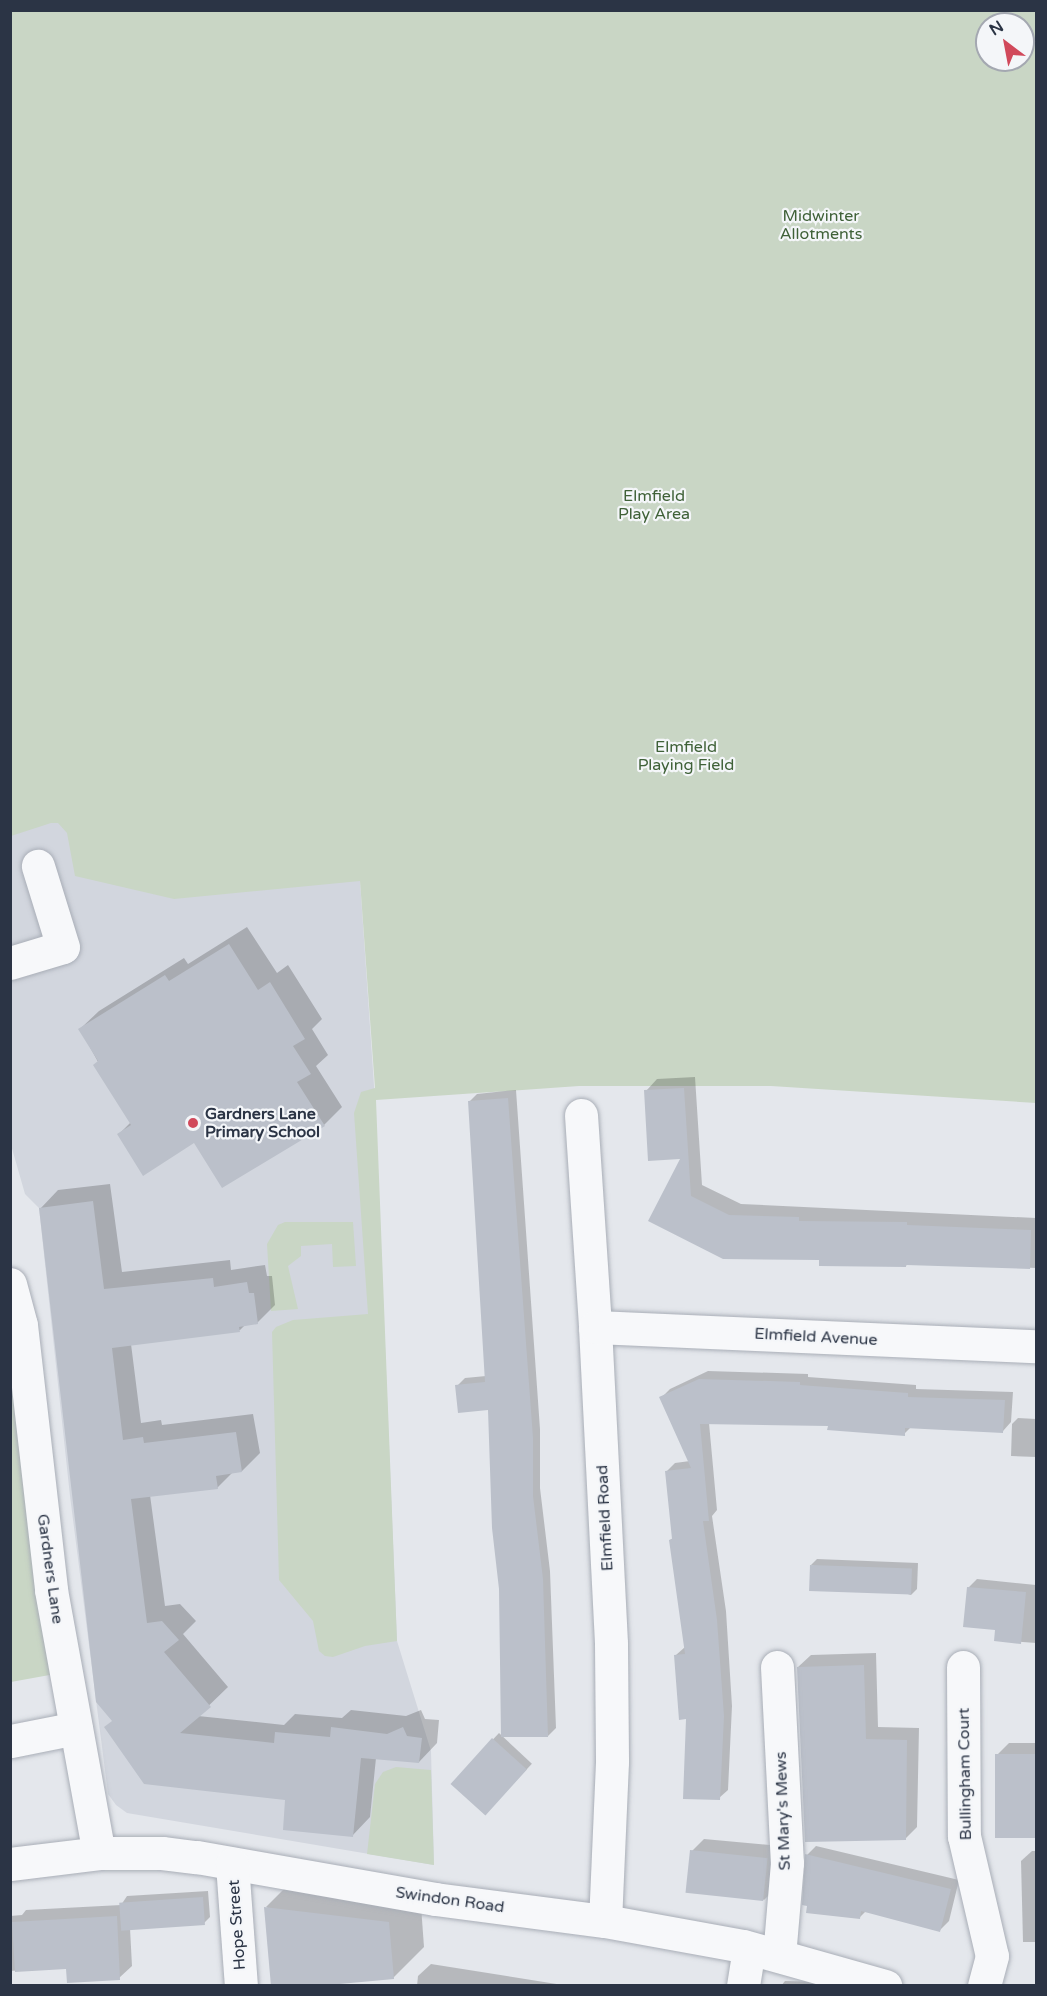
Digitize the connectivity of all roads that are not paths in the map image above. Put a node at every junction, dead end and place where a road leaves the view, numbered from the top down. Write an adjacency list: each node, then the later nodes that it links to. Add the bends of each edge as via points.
1 (38, 866): 2 (street, via 63,947)
2 (10, 963)
3 (581, 1115): 5 (street, Elmfield Road)
4 (10, 1284): 9 (street, Gardners Lane, via 21,1325 51,1590)
5 (596, 1327): 6 (street, Elmfield Avenue); 14 (street, Elmfield Road, via 611,1644 612,1762)
6 (1036, 1346)
7 (777, 1667): 15 (street, St Mary's Mews, via 787,1863)
8 (963, 1667): 19 (street, Bullingham Court, via 964,1836 992,1956)
9 (76, 1728): 10 (street); 11 (street, Gardners Lane)
10 (11, 1741)
11 (99, 1853): 12 (street, Swindon Road); 13 (street, Swindon Road, via 162,1853)
12 (10, 1864)
13 (232, 1864): 14 (street, Swindon Road, via 435,1899); 16 (street, Hope Street)
14 (604, 1921): 15 (street, Swindon Road)
15 (764, 1952): 17 (street, St Mary's Mews); 18 (street, Swindon Road)
16 (241, 1986)
17 (743, 1986)
18 (885, 1986)
19 (984, 1986)

